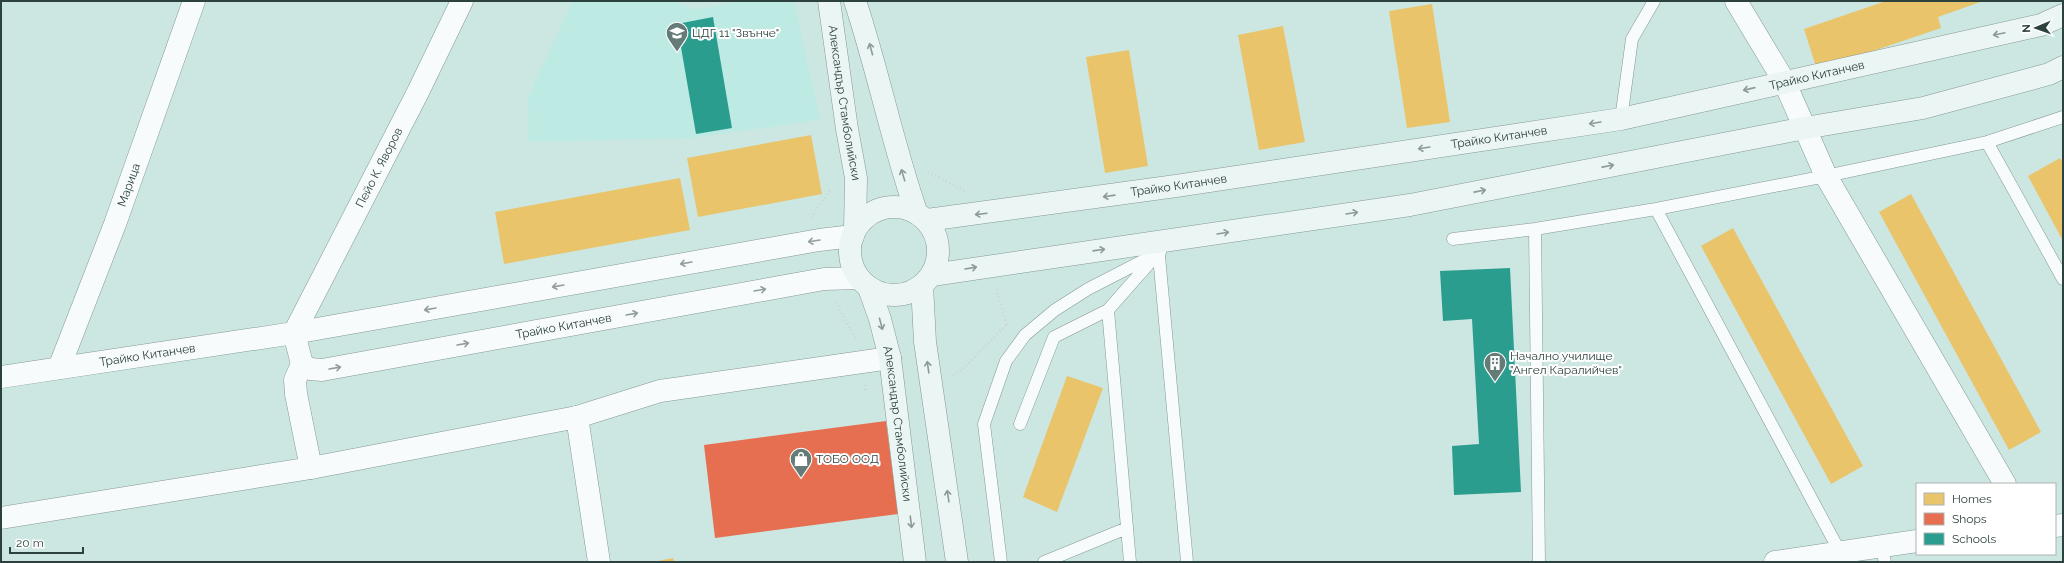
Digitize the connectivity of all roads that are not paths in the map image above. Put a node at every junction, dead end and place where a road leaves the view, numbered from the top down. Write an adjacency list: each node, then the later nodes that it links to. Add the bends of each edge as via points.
1 (194, 1): 28 (street, Марица, via 115,224)
2 (462, 1): 25 (street, Пейо К. Яворов)
3 (829, 1): 18 (street, Александър Стамболийски, via 856,178)
4 (855, 1): 16 (street, one-way to 4, via 902,172 870,45)
5 (1654, 1): 10 (lane, via 1632,40)
6 (1736, 1): 9 (street)
7 (2063, 15): 9 (street, Трайко Китанчев, one-way to 9, via 2041,25)
8 (2063, 67): 12 (street, via 2049,74 1923,108)
9 (1784, 81): 10 (street, Трайко Китанчев, one-way to 10); 12 (street)
10 (1621, 118): 16 (street, Трайко Китанчев, one-way to 16, via 981,214)
11 (2063, 118): 13 (lane)
12 (1805, 128): 14 (street); 20 (street, one-way to 12, via 1410,204)
13 (1987, 142): 14 (lane); 21 (lane)
14 (1826, 176): 15 (lane); 33 (street)
15 (1656, 209): 17 (lane); 37 (lane)
16 (921, 216): 18 (street, via 903,207 882,208 864,218); 22 (street, via 935,232 939,246 938,261)
17 (1535, 229): 19 (lane); 46 (lane)
18 (854, 232): 23 (street, Александър Стамболийски, via 850,254 853,267); 25 (street, Трайко Китанчев, one-way to 25)
19 (1453, 238)
20 (1159, 247): 22 (street, one-way to 20, via 989,265); 24 (lane); 42 (lane, via 1055,310 1025,335 1006,361 984,424); 45 (lane)
21 (2063, 279)
22 (927, 280): 23 (street, via 910,293 896,296 882,294); 41 (street, one-way to 22, via 925,342)
23 (864, 283): 26 (street, Александър Стамболийски, one-way to 26, via 880,318); 27 (street, Трайко Китанчев, one-way to 23, via 310,369 322,370 824,278)
24 (1108, 310): 31 (lane, via 1054,337); 35 (lane)
25 (294, 332): 27 (street); 28 (street, Трайко Китанчев)
26 (890, 358): 30 (street, via 660,391); 40 (street, Александър Стамболийски, one-way to 40)
27 (302, 364): 32 (street, via 295,380 296,394)
28 (59, 368): 29 (street, Трайко Китанчев)
29 (1, 377)
30 (577, 417): 32 (street); 39 (street)
31 (1020, 424)
32 (311, 468): 34 (street)
33 (2004, 483)
34 (1, 518)
35 (1127, 528): 43 (lane); 44 (lane)
36 (1916, 541): 38 (street)
37 (1840, 552): 38 (street); 47 (street)
38 (1883, 554)
39 (599, 562)
40 (915, 562)
41 (957, 562)
42 (1002, 562)
43 (1044, 562)
44 (1130, 562)
45 (1188, 562)
46 (1539, 562)
47 (1775, 562)

